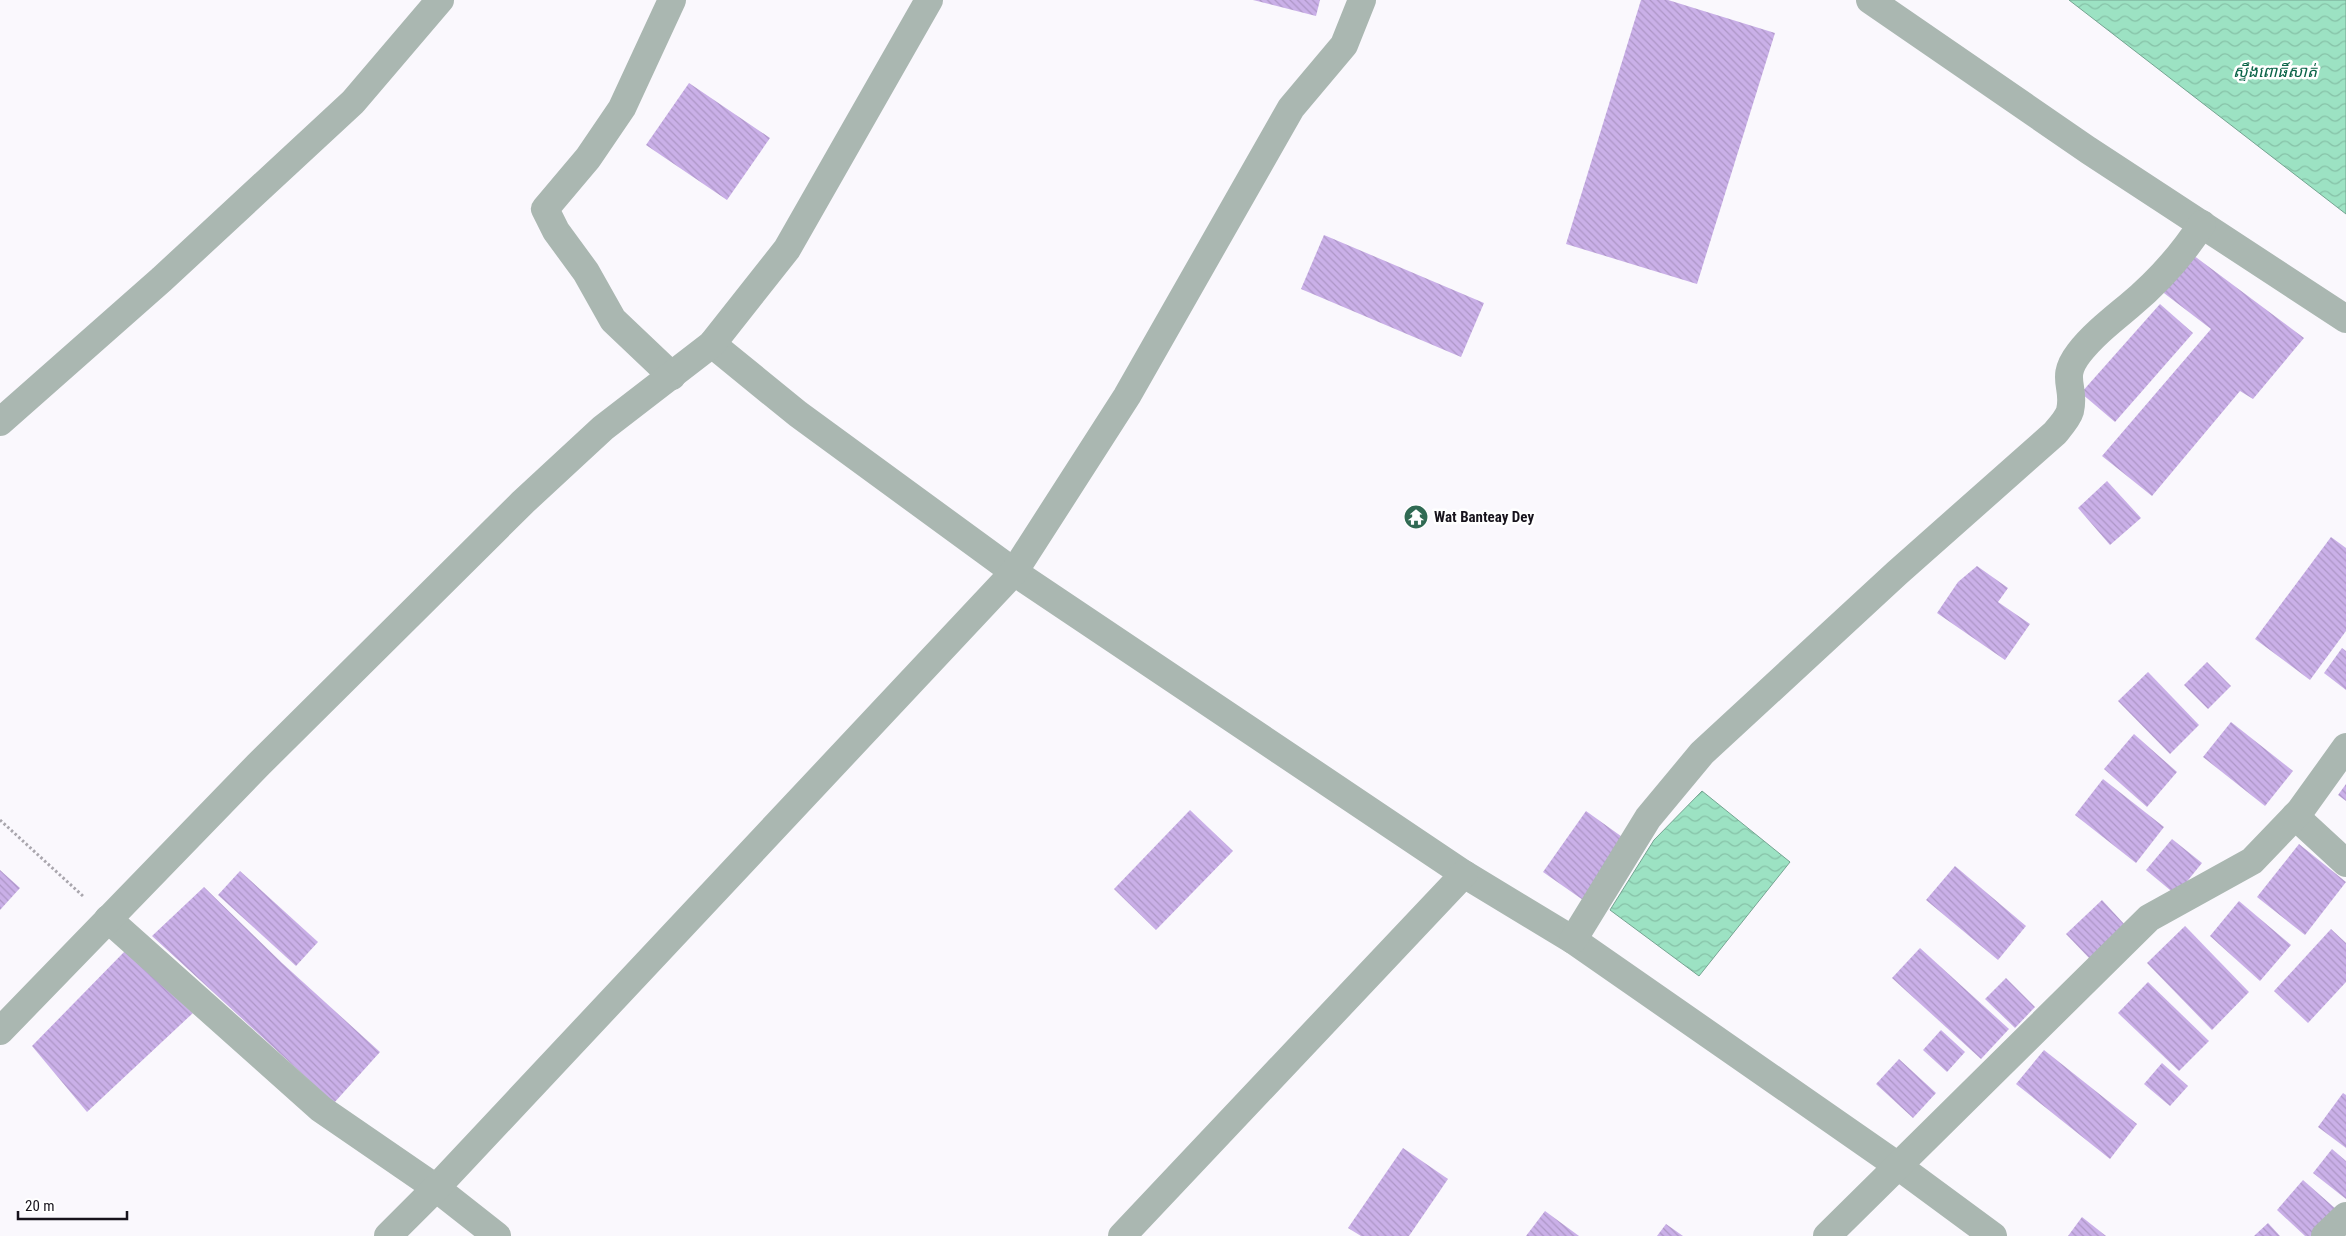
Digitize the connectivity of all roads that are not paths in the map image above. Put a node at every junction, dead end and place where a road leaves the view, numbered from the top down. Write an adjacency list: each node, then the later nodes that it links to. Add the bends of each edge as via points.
1 (440, 0): 10 (street, via 354,102 162,279)
2 (672, 0): 9 (street, via 622,108 588,158 545,209 613,320)
3 (929, 0): 8 (street, via 787,249)
4 (1362, 0): 11 (street, via 1344,45 1291,108 1127,396)
5 (1870, 0): 6 (street)
6 (2202, 224): 7 (street); 17 (street, via 2184,252 2100,329 2078,354 2067,375 2070,412 2055,433 1702,753 1648,818)
7 (2346, 319)
8 (712, 344): 9 (street); 11 (street, via 798,414)
9 (672, 376): 16 (street, via 603,428 523,502)
10 (0, 422)
11 (1014, 572): 15 (street); 20 (street)
12 (2346, 747): 13 (street)
13 (2295, 816): 14 (street); 19 (street, via 2252,861 2149,918)
14 (2346, 862)
15 (1464, 874): 17 (street); 24 (street)
16 (108, 919): 18 (street); 20 (street, via 321,1109)
17 (1573, 940): 19 (street)
18 (0, 1031)
19 (1898, 1166): 25 (street); 26 (street)
20 (436, 1188): 22 (street); 23 (street)
21 (2346, 1216): 27 (street)
22 (388, 1236)
23 (497, 1236)
24 (1122, 1236)
25 (1827, 1236)
26 (1993, 1236)
27 (2324, 1236)

